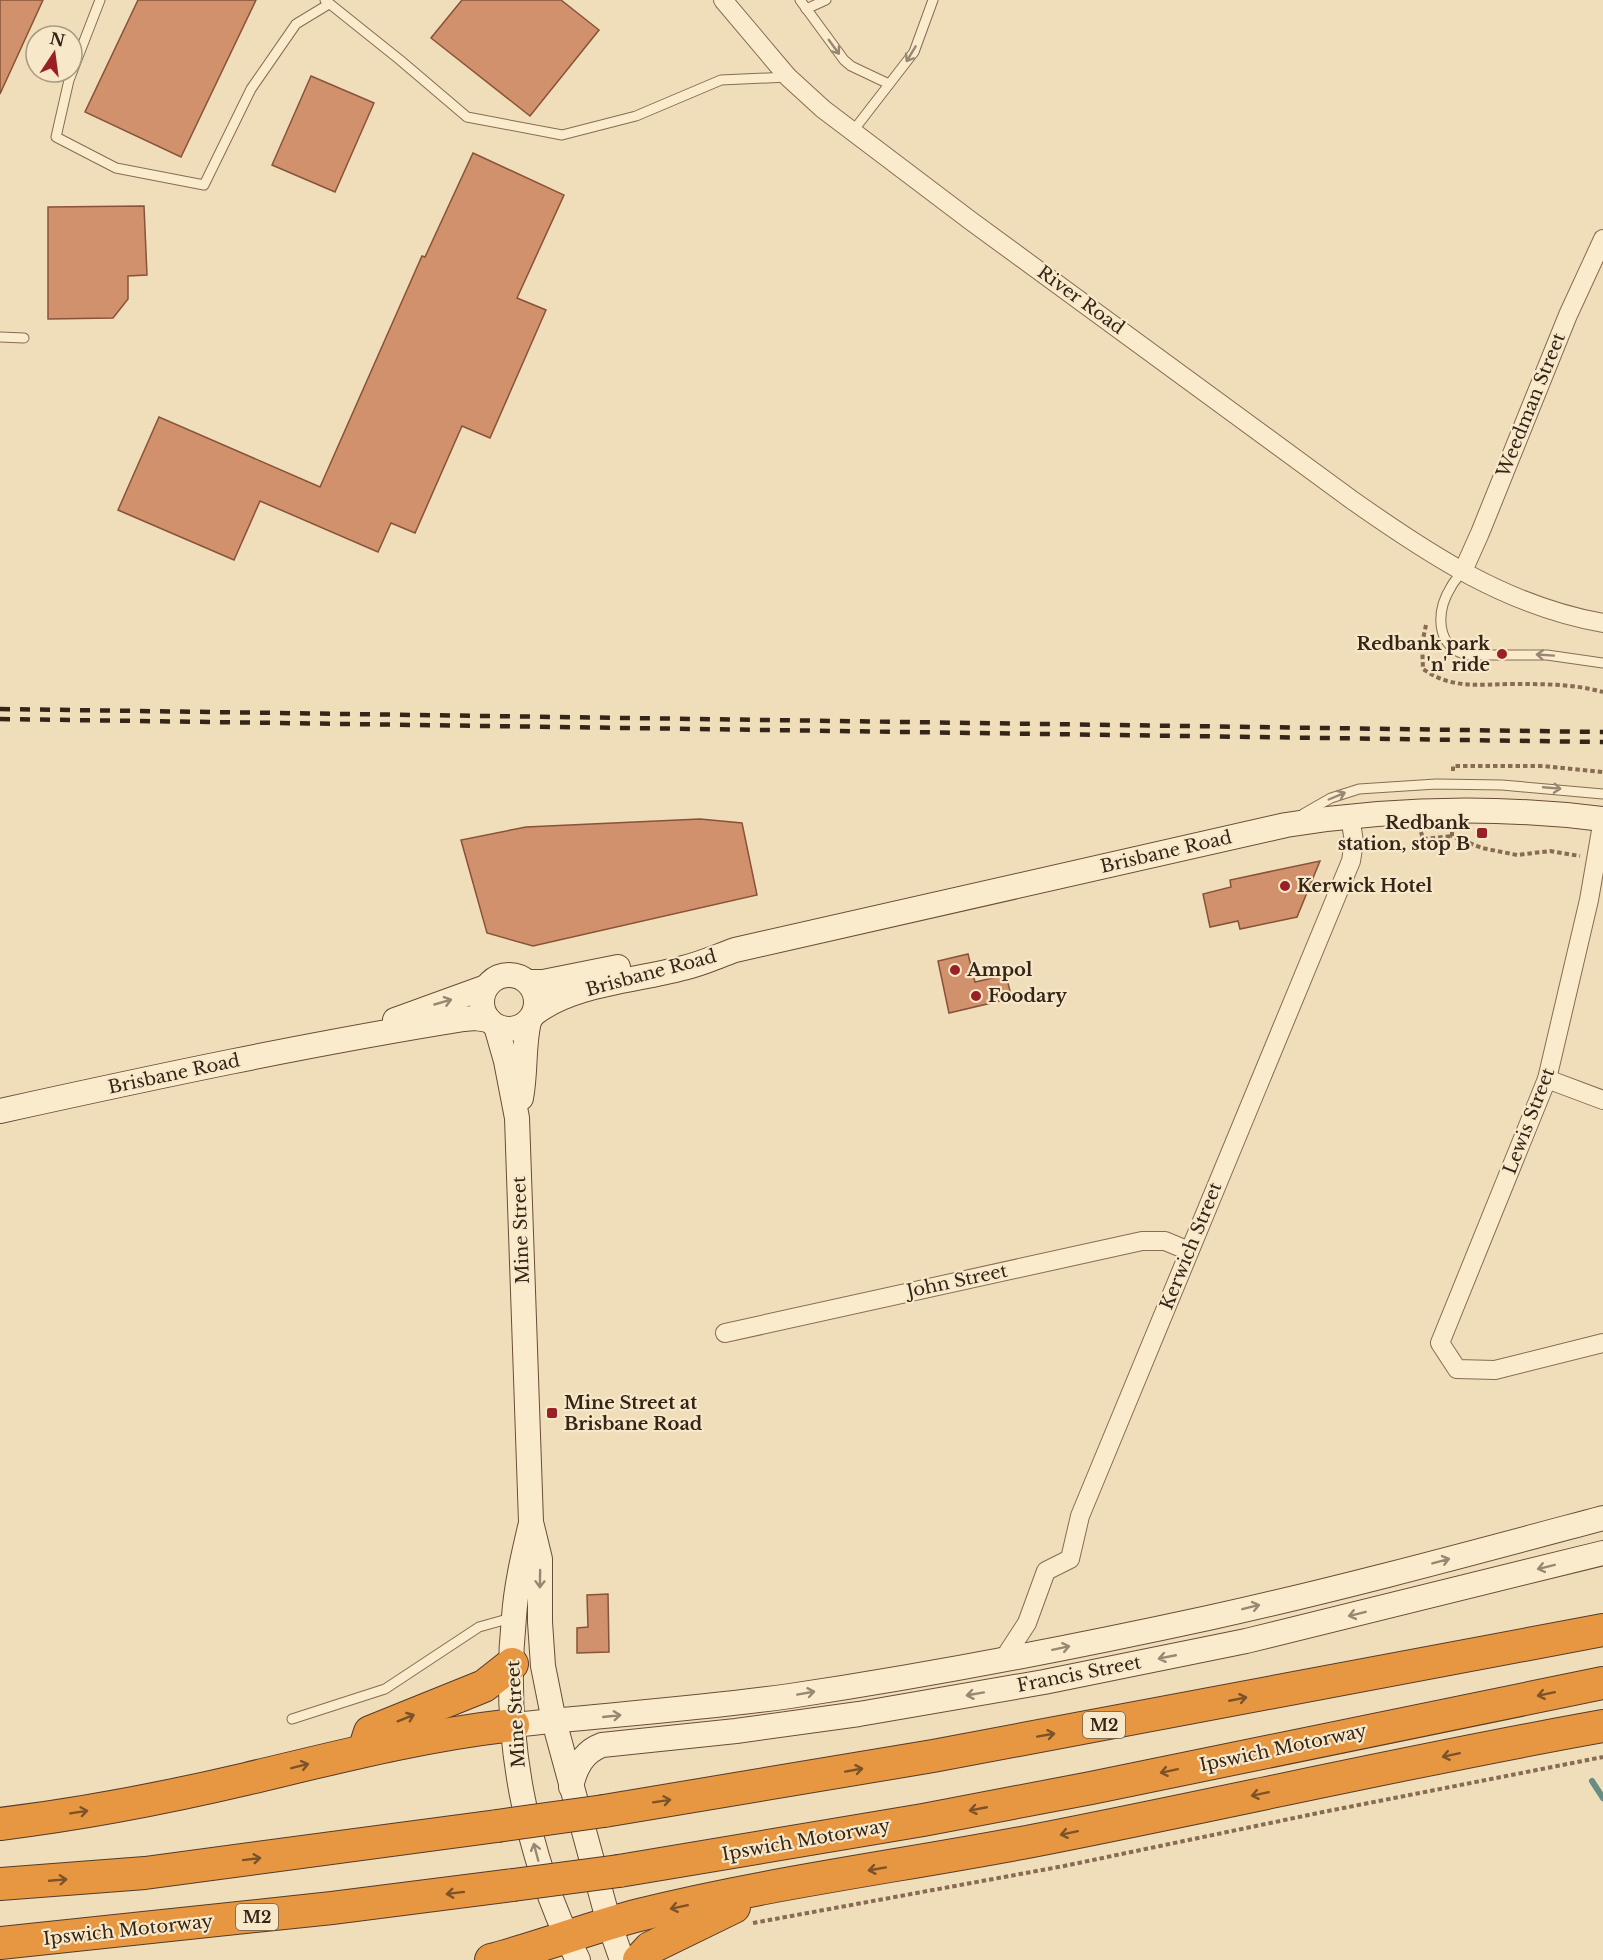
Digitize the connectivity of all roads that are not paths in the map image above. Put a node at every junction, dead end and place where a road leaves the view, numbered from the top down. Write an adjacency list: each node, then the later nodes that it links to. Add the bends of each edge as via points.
1 (100, 0): 6 (lane, via 69,80 56,137 116,168 204,184 251,89 296,24)
2 (723, 0): 8 (street, River Road)
3 (800, 0): 7 (lane)
4 (826, 0): 7 (lane)
5 (933, 0): 9 (lane, one-way to 9, via 914,52)
6 (327, 2): 8 (lane, via 467,117 562,135 636,116 722,80)
7 (806, 9): 9 (lane, one-way to 9, via 844,60)
8 (788, 78): 10 (street, River Road)
9 (889, 84): 10 (lane)
10 (853, 131): 14 (street, River Road, via 1352,500)
11 (1603, 239): 14 (street, Weedman Street)
12 (0, 337): 13 (lane)
13 (24, 338)
14 (1462, 572): 15 (street, River Road, via 1526,602); 16 (lane, one-way to 14, via 1547,655 1467,655 1455,650 1445,640 1440,621 1450,588)
15 (1603, 623)
16 (1603, 663)
17 (1603, 794): 20 (lane, one-way to 17, via 1331,798 1359,789 1502,785)
18 (1350, 816): 19 (main road, Brisbane Road, via 1452,809); 20 (main road, Brisbane Road); 31 (street, Kerwich Street, via 1354,842 1351,861)
19 (1603, 819): 27 (street, Lewis Street, via 1589,900)
20 (1286, 825): 21 (main road, Brisbane Road)
21 (735, 950): 22 (main road, Brisbane Road); 24 (main road, Brisbane Road, via 685,968 570,994 548,1003)
22 (529, 982): 23 (main road, via 520,976 502,975); 24 (main road, via 537,1004)
23 (486, 987): 25 (main road, via 482,1004); 26 (main road, Brisbane Road, one-way to 23)
24 (532, 1017): 25 (main road, via 515,1029); 30 (main road, Mine Street, via 525,1038 524,1086)
25 (493, 1023): 26 (main road, Brisbane Road, via 464,1018); 30 (main road, Mine Street, via 506,1061)
26 (349, 1039): 29 (main road, Brisbane Road)
27 (1547, 1079): 28 (street); 33 (street, Lewis Street, via 1440,1343 1457,1369 1495,1370)
28 (1603, 1100)
29 (0, 1111)
30 (517, 1118): 35 (main road, Mine Street)
31 (1189, 1251): 32 (street, John Street, via 1165,1241 1142,1241); 39 (street, Kerwich Street, via 1080,1516 1070,1559 1046,1571 1026,1623)
32 (725, 1333)
33 (1603, 1343)
34 (1603, 1518): 39 (main road, Francis Street, one-way to 34, via 1209,1618)
35 (531, 1522): 37 (main road, Mine Street); 43 (main road, Mine Street, one-way to 43, via 540,1559 543,1666)
36 (1603, 1553): 47 (main road, Francis Street, one-way to 47, via 1246,1641 1044,1682 859,1714 602,1745 583,1757)
37 (514, 1618): 40 (main road, Mine Street); 42 (lane, via 479,1627 385,1689)
38 (1603, 1630): 49 (highway, M2, one-way to 38, bridge, via 157,1871 604,1810 933,1756)
39 (1003, 1660): 43 (main road, Francis Street, one-way to 39, via 790,1696)
40 (512, 1664): 44 (main road, Mine Street); 46 (highway, one-way to 40, via 369,1732 484,1686)
41 (1603, 1683): 52 (highway, Ipswich Motorway / M2, one-way to 52, bridge, via 923,1820 619,1871 321,1910)
42 (292, 1719)
43 (554, 1721): 44 (main road, Francis Street); 47 (main road, Mine Street)
44 (513, 1725): 46 (highway); 53 (main road, Mine Street, one-way to 44, via 540,1869 529,1828)
45 (1603, 1726): 50 (highway, one-way to 50, via 1031,1841)
46 (363, 1750): 48 (highway, one-way to 46, via 167,1796)
47 (571, 1787): 51 (main road, Mine Street)
48 (0, 1824)
49 (0, 1884)
50 (757, 1891): 51 (highway, one-way to 51); 56 (highway, via 732,1909 650,1948)
51 (609, 1923): 53 (highway); 55 (main road, Mine Street)
52 (0, 1943)
53 (572, 1948): 54 (highway, via 534,1949)
54 (491, 1960)
55 (622, 1960)
56 (639, 1960)

